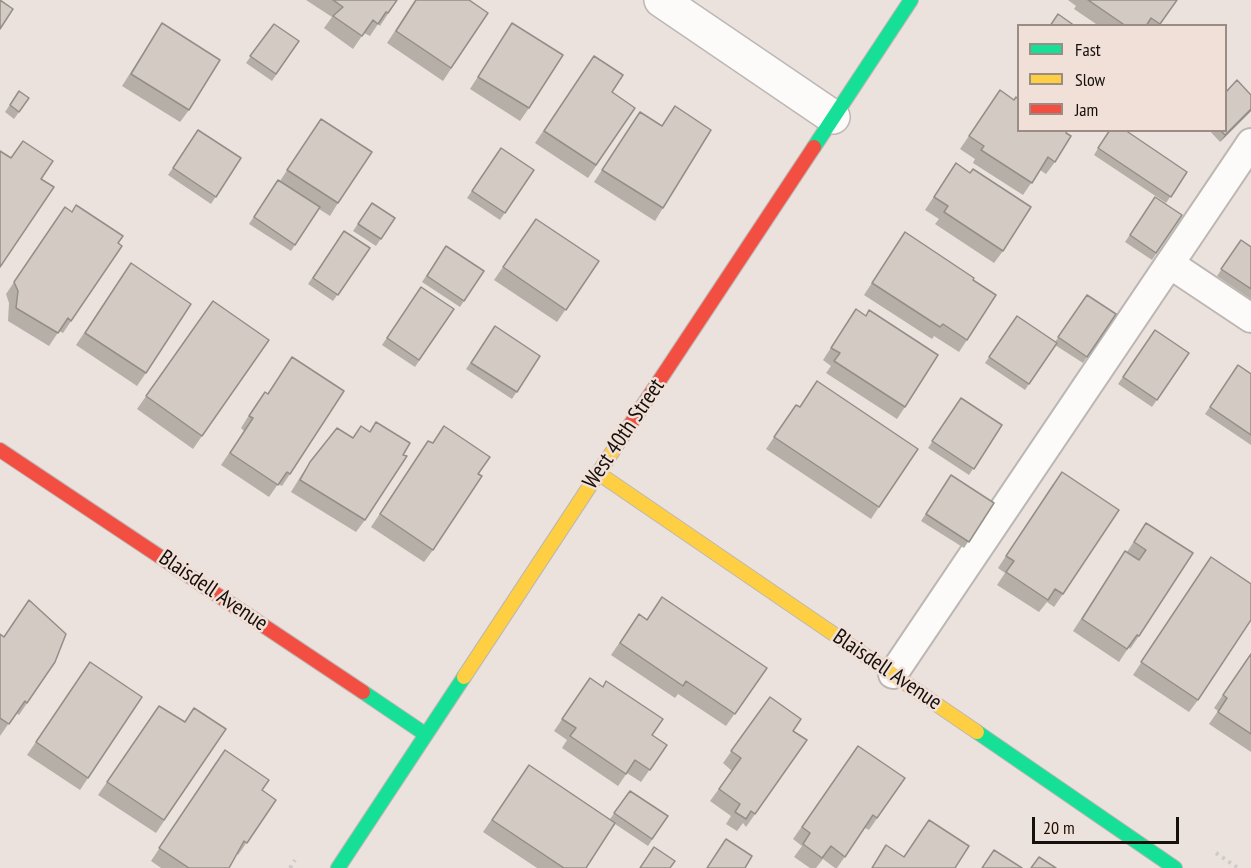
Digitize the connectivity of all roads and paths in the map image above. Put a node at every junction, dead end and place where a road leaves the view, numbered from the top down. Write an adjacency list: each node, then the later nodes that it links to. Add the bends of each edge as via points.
1 (661, 0): 3 (street)
2 (911, 0): 3 (street, West 40th Street)
3 (833, 117): 8 (street, West 40th Street)
4 (1251, 143): 5 (lane)
5 (1170, 264): 6 (lane); 9 (lane)
6 (1251, 318)
7 (0, 450): 10 (street, Blaisdell Avenue)
8 (598, 473): 9 (street, Blaisdell Avenue); 10 (street, West 40th Street)
9 (893, 674): 12 (street, Blaisdell Avenue)
10 (425, 734): 11 (street, West 40th Street)
11 (338, 868)
12 (1175, 868)

